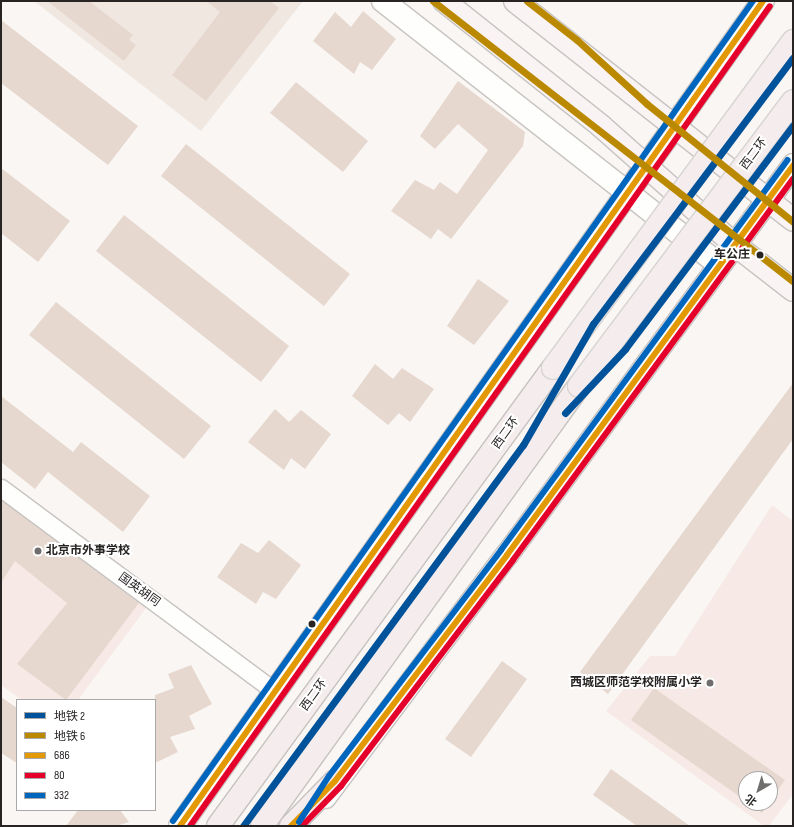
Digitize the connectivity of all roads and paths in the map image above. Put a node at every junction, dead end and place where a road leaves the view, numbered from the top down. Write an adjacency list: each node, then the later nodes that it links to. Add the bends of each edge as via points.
1 (383, 1): 10 (street)
2 (444, 1): 9 (main road, via 601,126)
3 (515, 1): 7 (main road)
4 (763, 1): 7 (street)
5 (793, 41): 20 (highway, 西二环, bridge)
6 (793, 102): 21 (highway, 西二环, bridge, via 579,386)
7 (673, 126): 9 (street); 11 (main road)
8 (793, 165): 11 (street)
9 (646, 166): 10 (street); 13 (main road)
10 (627, 192): 14 (street); 17 (street)
11 (766, 199): 12 (main road); 13 (street)
12 (793, 220)
13 (734, 244): 14 (street); 15 (main road)
14 (719, 264): 18 (street, via 507,555)
15 (793, 290)
16 (1, 488): 17 (street, 国英胡同)
17 (276, 692): 19 (street)
18 (335, 781): 22 (highway); 23 (street)
19 (180, 826)
20 (218, 826)
21 (262, 826)
22 (291, 826)
23 (306, 826)

